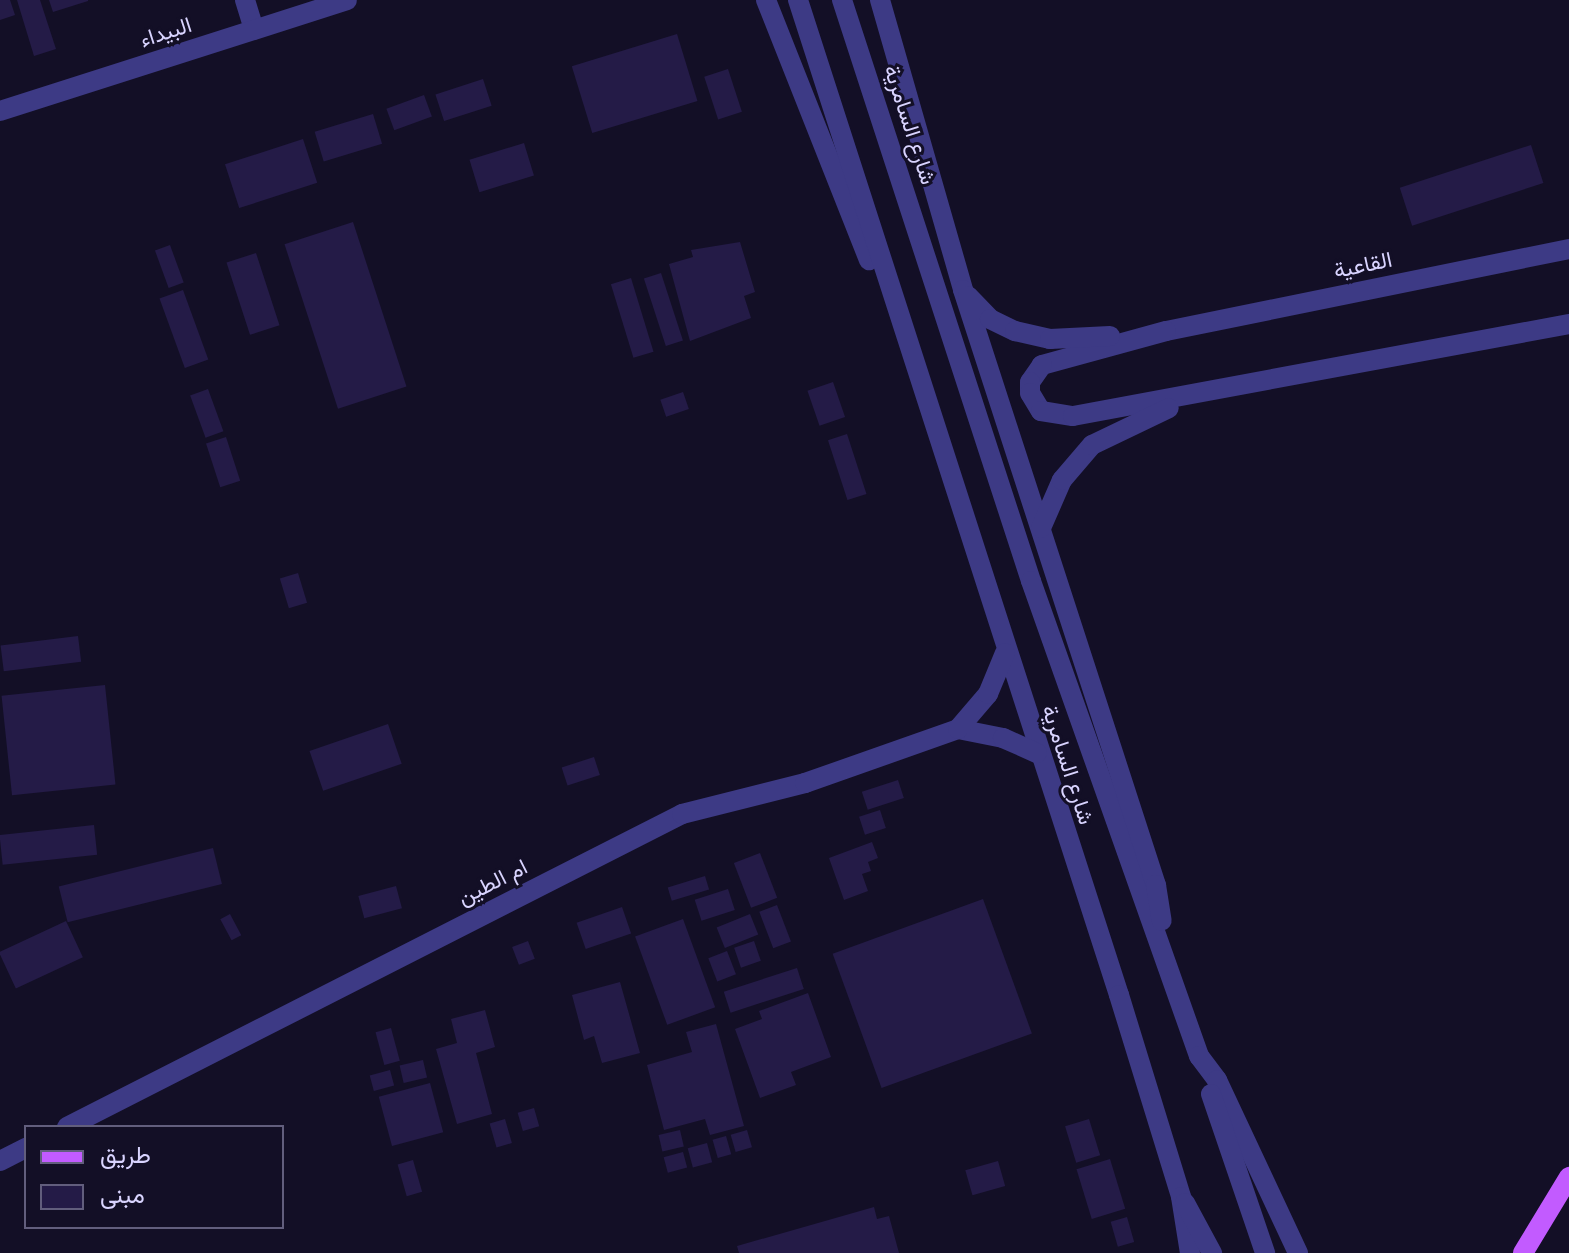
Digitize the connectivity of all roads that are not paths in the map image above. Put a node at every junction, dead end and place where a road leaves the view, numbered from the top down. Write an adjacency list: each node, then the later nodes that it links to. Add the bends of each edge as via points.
1 (245, 0): 7 (street)
2 (347, 0): 7 (street, البيداء)
3 (766, 0): 11 (street, شارع السامرية, via 863,245)
4 (798, 0): 11 (street, شارع السامرية)
5 (842, 0): 19 (street, شارع السامرية, via 1031,581)
6 (880, 0): 10 (street, شارع السامرية)
7 (254, 30): 8 (street, البيداء)
8 (0, 111)
9 (1569, 249): 13 (street, القاعية)
10 (963, 290): 13 (street, القاعية, via 997,323 1050,339); 15 (street, شارع السامرية)
11 (892, 294): 16 (street, شارع السامرية)
12 (1569, 324): 14 (street, القاعية)
13 (1166, 331): 14 (street, القاعية, via 1042,365 1030,382 1034,403 1060,417)
14 (1225, 388): 15 (street, القاعية, via 1132,422 1092,445 1062,480)
15 (1041, 528): 19 (street, شارع السامرية, via 1156,885)
16 (1005, 653): 17 (street, ام الطين, via 988,694); 18 (street, شارع السامرية)
17 (958, 729): 18 (street, via 1003,738); 21 (street, ام الطين, via 805,783 682,814)
18 (1037, 753): 25 (street, شارع السامرية)
19 (1161, 947): 20 (street, شارع السامرية)
20 (1199, 1056): 28 (street); 29 (street, شارع السامرية, via 1217,1080)
21 (71, 1125)
22 (24, 1149): 23 (street)
23 (0, 1161)
24 (1569, 1177): 30 (main road)
25 (1181, 1197): 26 (street, شارع السامرية); 27 (street)
26 (1190, 1253)
27 (1212, 1253)
28 (1265, 1253)
29 (1298, 1253)
30 (1523, 1253)

